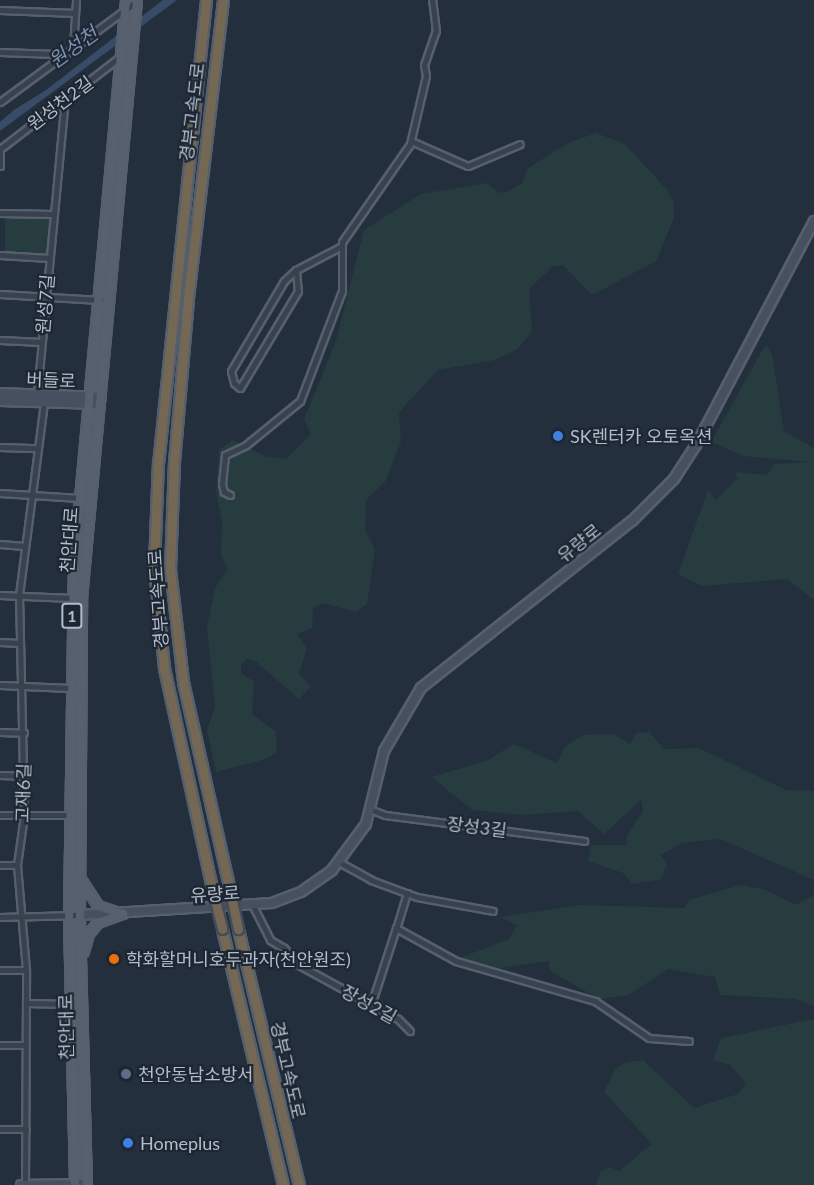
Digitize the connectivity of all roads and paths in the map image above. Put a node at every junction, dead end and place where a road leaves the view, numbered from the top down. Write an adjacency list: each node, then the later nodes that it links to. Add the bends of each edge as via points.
1 (76, 0): 8 (street)
2 (138, 0): 6 (street); 35 (main road, 천안대로 / 1)
3 (223, 0): 91 (highway, 경부고속도로, bridge, via 188,299 174,461 170,569 183,682)
4 (432, 0): 15 (street, via 436,31 424,65 426,76)
5 (206, 2): 90 (highway, 경부고속도로, bridge, via 158,461 154,566 164,668)
6 (126, 8): 9 (street); 11 (main road, 1)
7 (0, 10): 8 (street)
8 (75, 13): 9 (street)
9 (73, 47): 12 (street)
10 (0, 52): 12 (street, via 56,54)
11 (121, 54): 13 (street, 원성천2길); 28 (main road, 천안대로 / 1)
12 (58, 58): 14 (street)
13 (65, 99): 17 (street, 원성천2길); 20 (street, 원성7길)
14 (0, 102)
15 (411, 141): 16 (street, via 468,166); 22 (street)
16 (520, 144)
17 (0, 148): 18 (street)
18 (0, 166)
19 (0, 213): 20 (street)
20 (53, 214): 24 (street, 원성7길)
21 (814, 220): 57 (street, 유량로, via 696,446 674,479 632,521 421,688 384,751)
22 (342, 246): 25 (street); 41 (street, via 342,291 300,401 246,445 225,455 222,484 224,492)
23 (0, 255): 24 (street)
24 (49, 258): 27 (street, 원성7길)
25 (296, 270): 25 (street, via 284,281 231,371 240,388 298,291)
26 (0, 294): 27 (street)
27 (47, 295): 28 (street); 30 (street, 원성7길)
28 (101, 300): 33 (main road, 천안대로 / 1)
29 (0, 340): 30 (street)
30 (42, 342): 32 (street, 원성7길)
31 (0, 393): 32 (street, 버들로)
32 (37, 394): 33 (street, 버들로)
33 (90, 400): 35 (street, 버들로); 36 (street, 버들로); 42 (main road, 천안대로 / 1)
34 (0, 401): 36 (street, 버들로)
35 (100, 401): 65 (main road, 천안대로 / 1, via 82,599)
36 (44, 402): 38 (street, 고재6길)
37 (0, 447): 38 (street)
38 (38, 448): 40 (street, 고재6길)
39 (0, 493): 40 (street)
40 (33, 494): 42 (street); 44 (street, 고재6길)
41 (230, 495)
42 (80, 498): 47 (main road, 천안대로 / 1)
43 (0, 544): 44 (street)
44 (24, 546): 46 (street, 고재6길)
45 (0, 595): 46 (street)
46 (19, 595): 47 (street); 49 (street, 고재6길)
47 (73, 598): 52 (main road, 천안대로 / 1)
48 (0, 642): 49 (street)
49 (19, 643): 51 (street, 고재6길)
50 (0, 685): 51 (street)
51 (18, 686): 52 (street); 54 (street, 고재6길)
52 (70, 688): 60 (main road, 천안대로 / 1)
53 (0, 732): 54 (street)
54 (24, 733): 56 (street, 고재6길)
55 (0, 775): 56 (street)
56 (23, 776): 59 (street, 고재6길)
57 (372, 810): 61 (street, 장성3길, via 385,815); 62 (street, 유량로)
58 (0, 815): 59 (street)
59 (24, 815): 60 (street); 63 (street, 고재6길)
60 (70, 815): 70 (main road, 천안대로 / 1)
61 (584, 841)
62 (339, 862): 66 (street, via 371,880); 67 (street, 유량로, via 301,892)
63 (17, 865): 64 (street); 72 (street, 고재6길)
64 (0, 866)
65 (81, 879): 69 (main road, via 98,906); 71 (main road, 천안대로 / 1)
66 (407, 893): 68 (street); 74 (street)
67 (253, 906): 69 (street, 유량로); 80 (street, 장성2길, via 270,940 284,948 297,964)
68 (493, 910)
69 (123, 914): 71 (street, 유량로); 75 (main road, via 98,923 89,934)
70 (69, 915): 71 (street); 72 (street); 79 (main road, 천안대로 / 1)
71 (80, 915): 75 (main road, 천안대로 / 1)
72 (20, 916): 73 (street); 77 (street, 고재6길)
73 (0, 917)
74 (396, 928): 80 (street); 82 (street, via 464,964 595,1001 649,1038)
75 (81, 962): 89 (main road, 천안대로 / 1)
76 (0, 970): 77 (street)
77 (26, 970): 78 (street, 고재6길)
78 (26, 1003): 79 (street); 84 (street, 고재6길)
79 (70, 1004): 88 (main road, 천안대로 / 1)
80 (371, 1005): 81 (street, 장성2길, via 398,1019)
81 (410, 1031)
82 (689, 1041)
83 (0, 1045): 84 (street)
84 (26, 1045): 86 (street, 고재6길)
85 (0, 1129): 86 (street)
86 (26, 1129): 87 (street, 고재6길)
87 (23, 1185): 88 (street)
88 (75, 1185): 89 (street)
89 (87, 1185)
90 (283, 1185)
91 (299, 1185)

